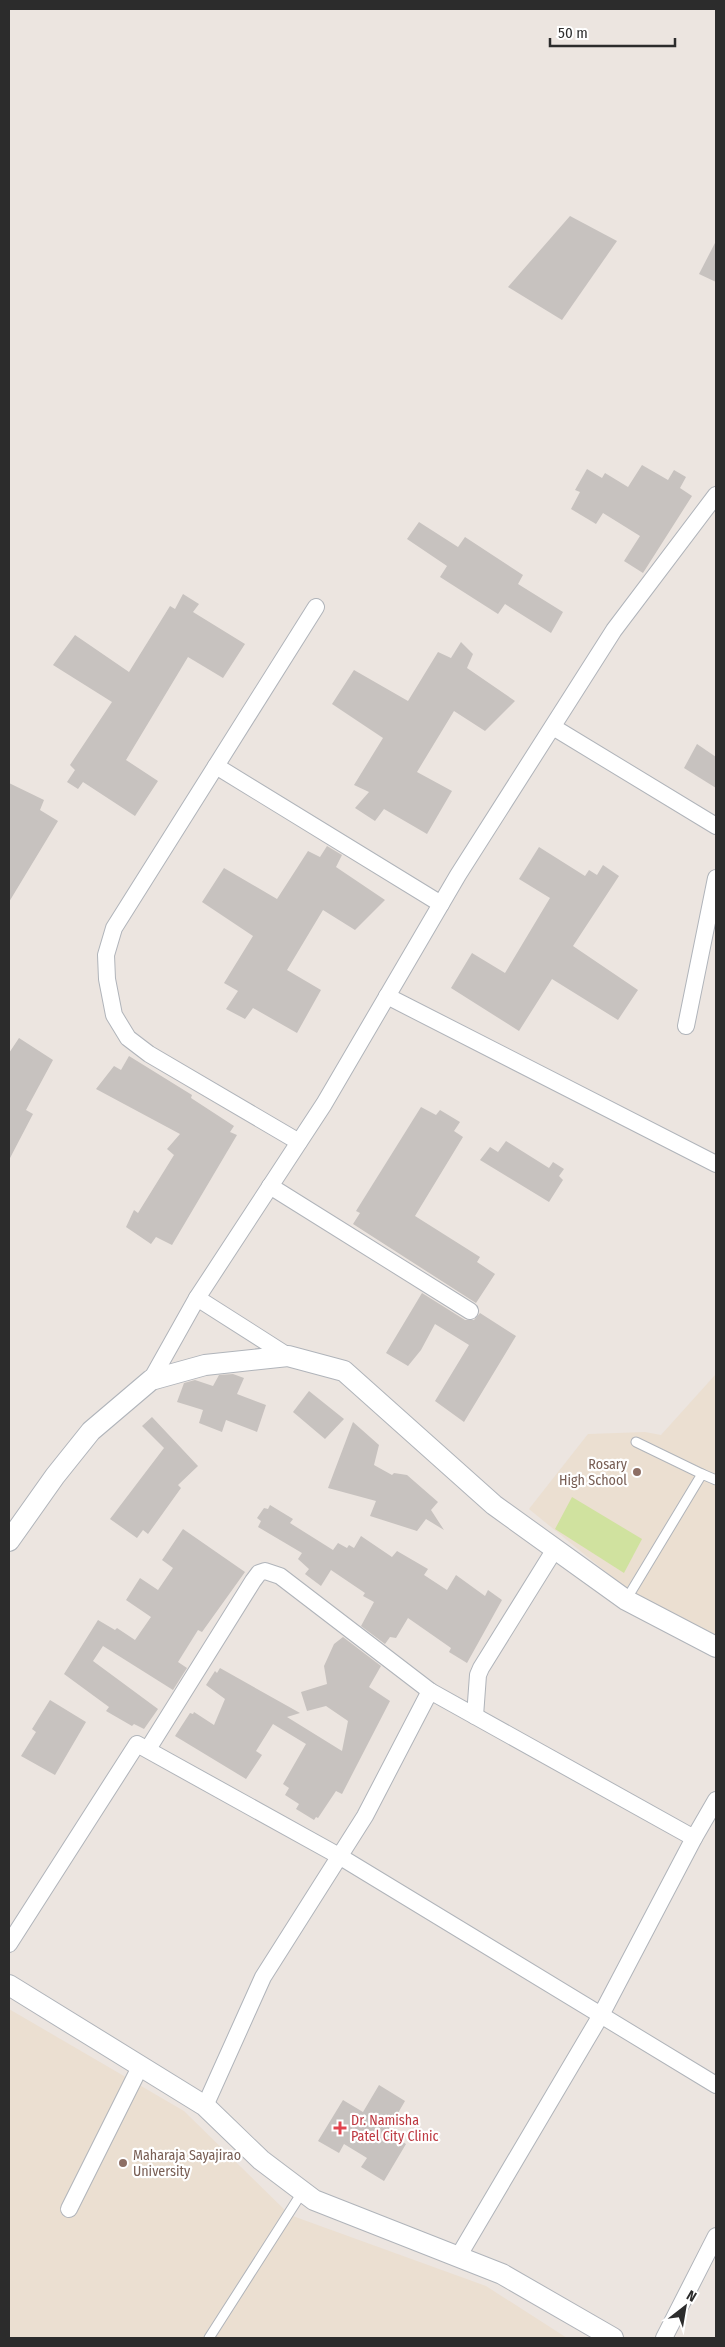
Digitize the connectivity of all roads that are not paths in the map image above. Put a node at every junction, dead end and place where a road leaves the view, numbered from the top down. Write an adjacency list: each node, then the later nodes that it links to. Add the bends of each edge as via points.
1 (716, 495): 3 (street, via 614,630)
2 (316, 607): 4 (street)
3 (552, 726): 5 (street); 7 (street)
4 (216, 766): 7 (street); 10 (street, via 114,928 106,955 114,1015 128,1038 149,1054)
5 (716, 826)
6 (716, 878): 9 (street)
7 (441, 904): 8 (street)
8 (387, 996): 10 (street); 11 (street)
9 (686, 1026)
10 (299, 1142): 12 (street)
11 (716, 1164)
12 (270, 1186): 13 (street); 14 (street)
13 (197, 1298): 15 (street); 16 (street)
14 (470, 1311)
15 (288, 1356): 16 (street, via 205,1365); 21 (street, via 344,1371 494,1505)
16 (151, 1380): 20 (street, via 91,1432)
17 (636, 1442): 18 (lane)
18 (702, 1474): 19 (lane); 22 (lane)
19 (716, 1480)
20 (9, 1540)
21 (555, 1549): 22 (street); 25 (street, via 481,1668)
22 (626, 1600): 23 (street)
23 (716, 1647)
24 (430, 1691): 25 (street); 26 (street, via 280,1576 265,1571 253,1581); 29 (street, via 365,1816)
25 (475, 1716): 28 (street)
26 (148, 1749): 29 (street); 30 (street, via 137,1744)
27 (716, 1800): 28 (street)
28 (694, 1838): 32 (street)
29 (339, 1856): 32 (street); 35 (street, via 263,1977)
30 (9, 1944)
31 (9, 1985): 33 (street)
32 (601, 2015): 34 (street); 39 (street)
33 (140, 2067): 35 (street); 37 (street)
34 (716, 2085)
35 (205, 2106): 36 (street, via 261,2160)
36 (303, 2191): 39 (street, via 314,2200); 40 (lane)
37 (70, 2209)
38 (716, 2236): 42 (street)
39 (458, 2257): 41 (street, via 502,2274)
40 (208, 2338)
41 (613, 2338)
42 (664, 2338)

